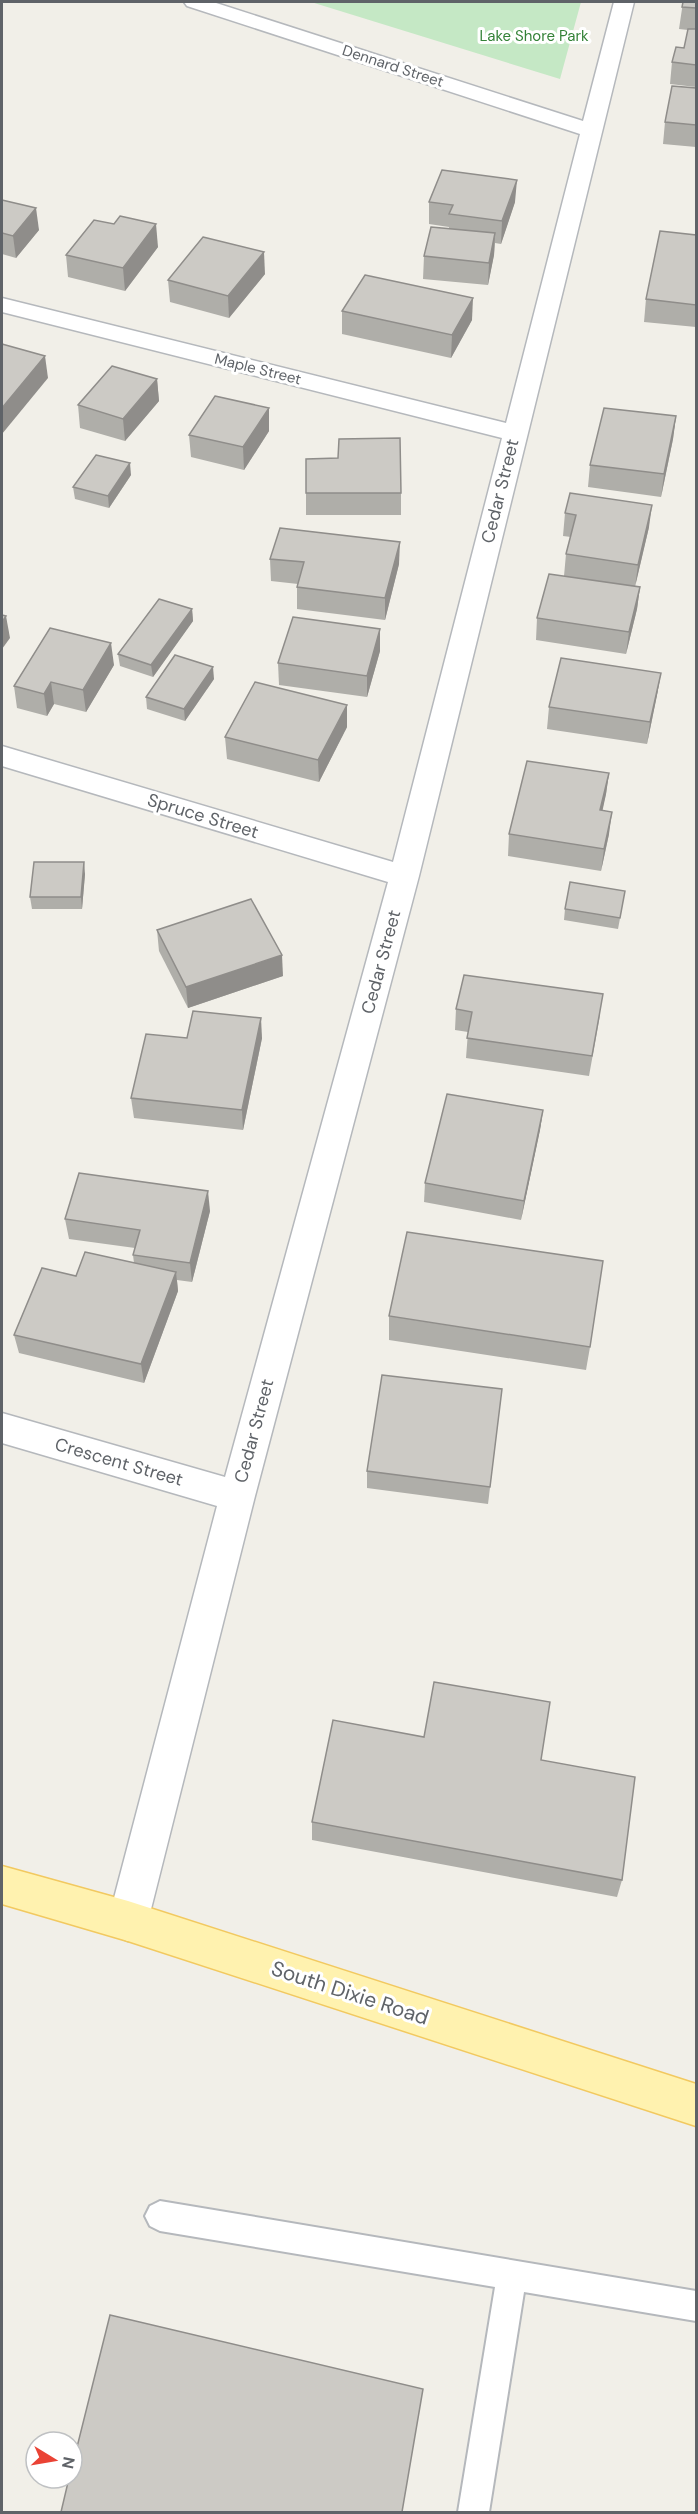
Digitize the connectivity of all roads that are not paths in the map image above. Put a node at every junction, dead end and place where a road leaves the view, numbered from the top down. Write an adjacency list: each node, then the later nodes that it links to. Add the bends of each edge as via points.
1 (194, 2): 3 (street, Dennard Street)
2 (624, 2): 3 (street, Cedar Street)
3 (592, 131): 5 (street, Cedar Street)
4 (2, 305): 5 (street, Maple Street)
5 (514, 433): 7 (street, Cedar Street)
6 (2, 756): 7 (street, Spruce Street)
7 (404, 876): 9 (street, Cedar Street)
8 (2, 1428): 9 (street, Crescent Street)
9 (237, 1496): 11 (street, Cedar Street)
10 (2, 1885): 11 (main road, South Dixie Road)
11 (128, 1921): 12 (main road, South Dixie Road)
12 (696, 2105)
13 (160, 2216): 14 (lane)
14 (512, 2275): 15 (lane); 16 (lane)
15 (696, 2306)
16 (474, 2512)

